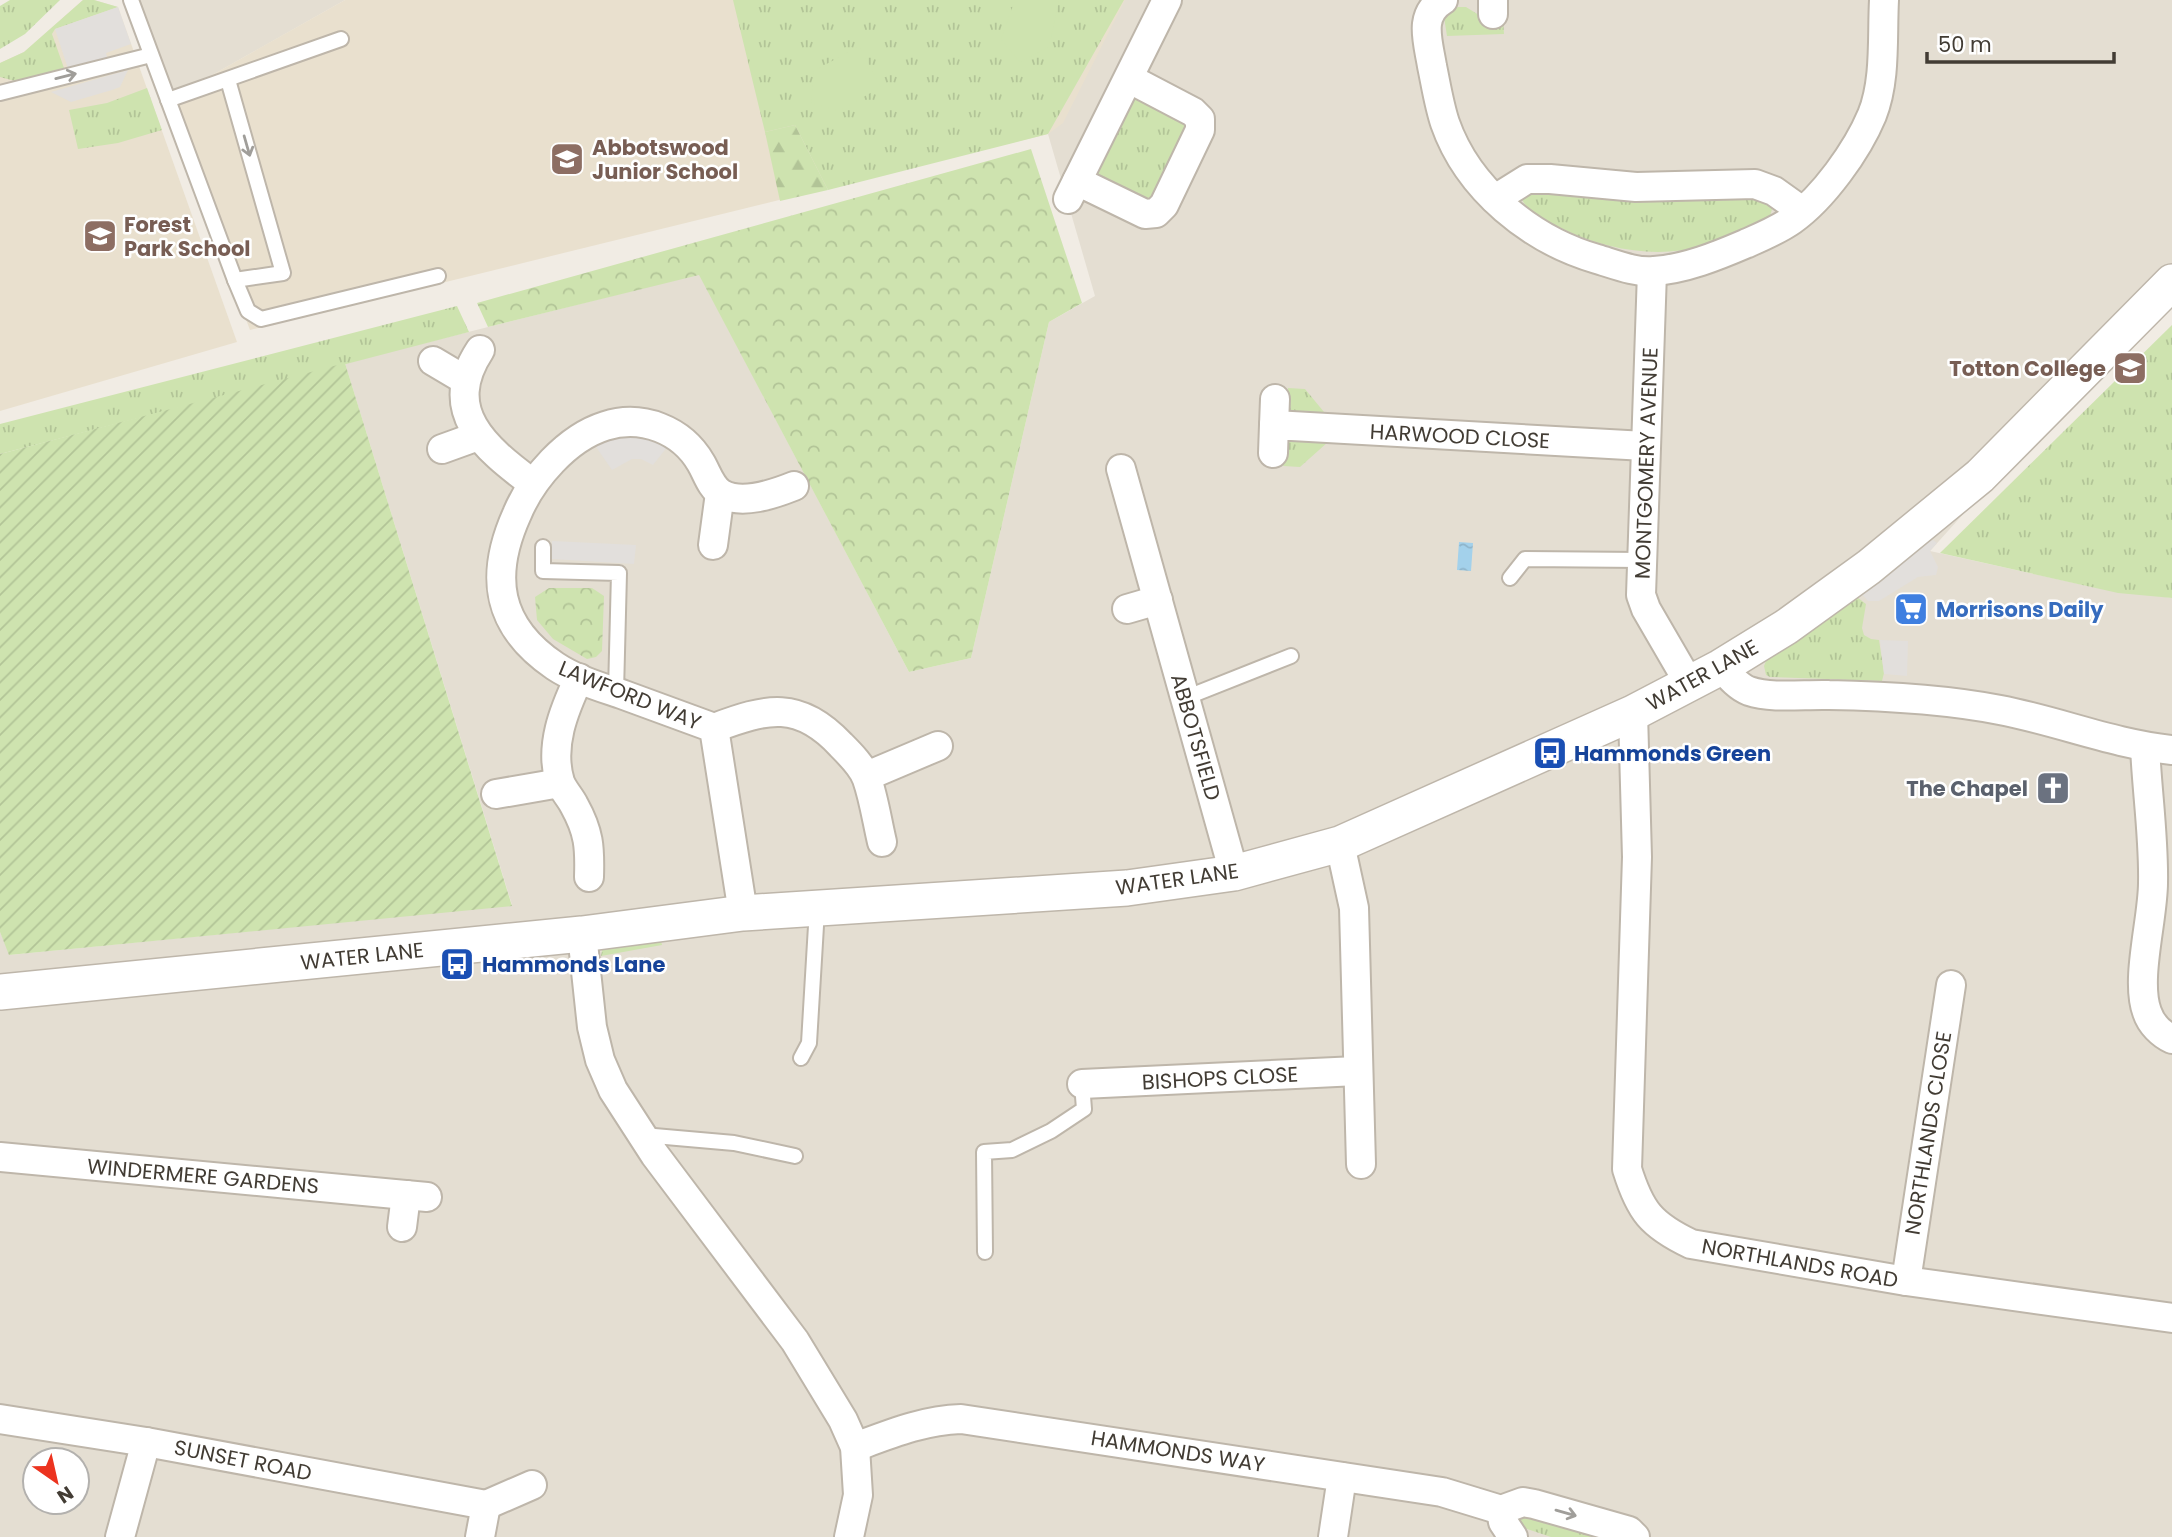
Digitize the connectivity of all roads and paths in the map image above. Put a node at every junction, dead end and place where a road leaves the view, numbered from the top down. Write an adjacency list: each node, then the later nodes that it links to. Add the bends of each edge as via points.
1 (131, 0): 6 (lane)
2 (1167, 0): 7 (street)
3 (1443, 0): 11 (street, via 1432,6 1425,22 1436,89 1458,151)
4 (1884, 0): 12 (street, via 1880,79 1872,115 1837,173)
5 (341, 40): 8 (lane)
6 (151, 55): 9 (lane, one-way to 6); 10 (lane)
7 (1130, 79): 7 (street, via 1072,190 1145,214 1156,213 1200,130 1200,119)
8 (228, 80): 10 (lane); 15 (lane, one-way to 15, via 283,272)
9 (0, 93)
10 (168, 100): 15 (lane)
11 (1495, 199): 12 (street, via 1527,179 1636,187 1755,184); 13 (street, via 1547,240 1584,255)
12 (1802, 211): 13 (street, via 1725,253)
13 (1652, 272): 21 (street, MONTGOMERY AVENUE)
14 (438, 276): 15 (lane, via 261,319 248,311)
15 (235, 280)
16 (2172, 282): 35 (street, WATER LANE, via 1979,476 1870,567)
17 (480, 349): 19 (street)
18 (433, 361): 19 (street)
19 (465, 380): 20 (street)
20 (478, 436): 22 (street); 25 (street)
21 (1645, 446): 23 (street, HARWOOD CLOSE, via 1275,412); 30 (street, MONTGOMERY AVENUE)
22 (442, 449)
23 (1273, 453)
24 (1121, 469): 32 (street, ABBOTSFIELD)
25 (532, 483): 27 (street, LAWFORD WAY, via 565,451 604,426 646,423 670,431 688,445); 36 (street, LAWFORD WAY, via 509,530 503,554 503,603 534,650)
26 (794, 486): 27 (street, via 756,497 733,498)
27 (720, 493): 28 (street)
28 (713, 545)
29 (543, 547): 38 (lane, via 543,571 619,573)
30 (1642, 560): 31 (lane, via 1525,559); 37 (street, MONTGOMERY AVENUE, via 1641,595 1646,609)
31 (1510, 578)
32 (1158, 600): 33 (street); 39 (street, ABBOTSFIELD)
33 (1127, 609)
34 (1291, 656): 39 (lane)
35 (1721, 667): 37 (street, WATER LANE); 43 (street, via 1748,690 1765,694 1940,700 2002,710)
36 (579, 678): 38 (street, LAWFORD WAY); 45 (street, via 559,727)
37 (1689, 683): 40 (street, WATER LANE)
38 (616, 692): 41 (street, LAWFORD WAY)
39 (1185, 698): 49 (street, ABBOTSFIELD)
40 (1633, 712): 48 (street, WATER LANE); 66 (street, NORTHLANDS ROAD, via 1637,857 1627,1169 1635,1195 1666,1232 1691,1244)
41 (714, 728): 44 (street, via 764,712 785,711 830,733); 52 (street, LAWFORD WAY)
42 (938, 746): 44 (street)
43 (2159, 749): 56 (street, via 2152,911 2143,988 2147,1013 2157,1029)
44 (867, 776): 47 (street)
45 (560, 783): 46 (street); 50 (street, via 583,823 590,846)
46 (496, 794)
47 (882, 842)
48 (1340, 844): 49 (street, WATER LANE); 58 (street, via 1354,908)
49 (1234, 873): 51 (street, WATER LANE, via 1127,888)
50 (589, 877)
51 (817, 909): 52 (street, WATER LANE); 57 (lane, via 809,1043)
52 (743, 913): 53 (street, WATER LANE)
53 (582, 934): 55 (street, WATER LANE); 60 (street, via 600,1060)
54 (1951, 985): 66 (street, NORTHLANDS CLOSE)
55 (0, 992)
56 (2172, 1039)
57 (801, 1058)
58 (1357, 1072): 59 (street, BISHOPS CLOSE); 63 (street)
59 (1082, 1084): 65 (lane, via 1084,1109 1012,1150 984,1152)
60 (642, 1135): 61 (lane, via 734,1143); 70 (street, via 795,1341 832,1399)
61 (795, 1156)
62 (0, 1157): 64 (street, WINDERMERE GARDENS, via 416,1196)
63 (1361, 1164)
64 (402, 1227)
65 (985, 1252)
66 (1906, 1281): 67 (street, NORTHLANDS ROAD)
67 (2172, 1318)
68 (0, 1419): 69 (street, SUNSET ROAD)
69 (146, 1442): 73 (street, SUNSET ROAD); 75 (street)
70 (855, 1447): 71 (street, HAMMONDS WAY, via 919,1424 961,1419); 77 (street, via 858,1495)
71 (1342, 1477): 74 (street, HAMMONDS WAY, via 1441,1492); 78 (street)
72 (532, 1485): 73 (street)
73 (486, 1505): 76 (street)
74 (1501, 1510): 79 (street); 80 (street, HAMMONDS WAY, one-way to 80, via 1522,1502 1534,1504 1629,1531)
75 (120, 1537)
76 (480, 1537)
77 (849, 1537)
78 (1333, 1537)
79 (1513, 1537)
80 (1635, 1537)

